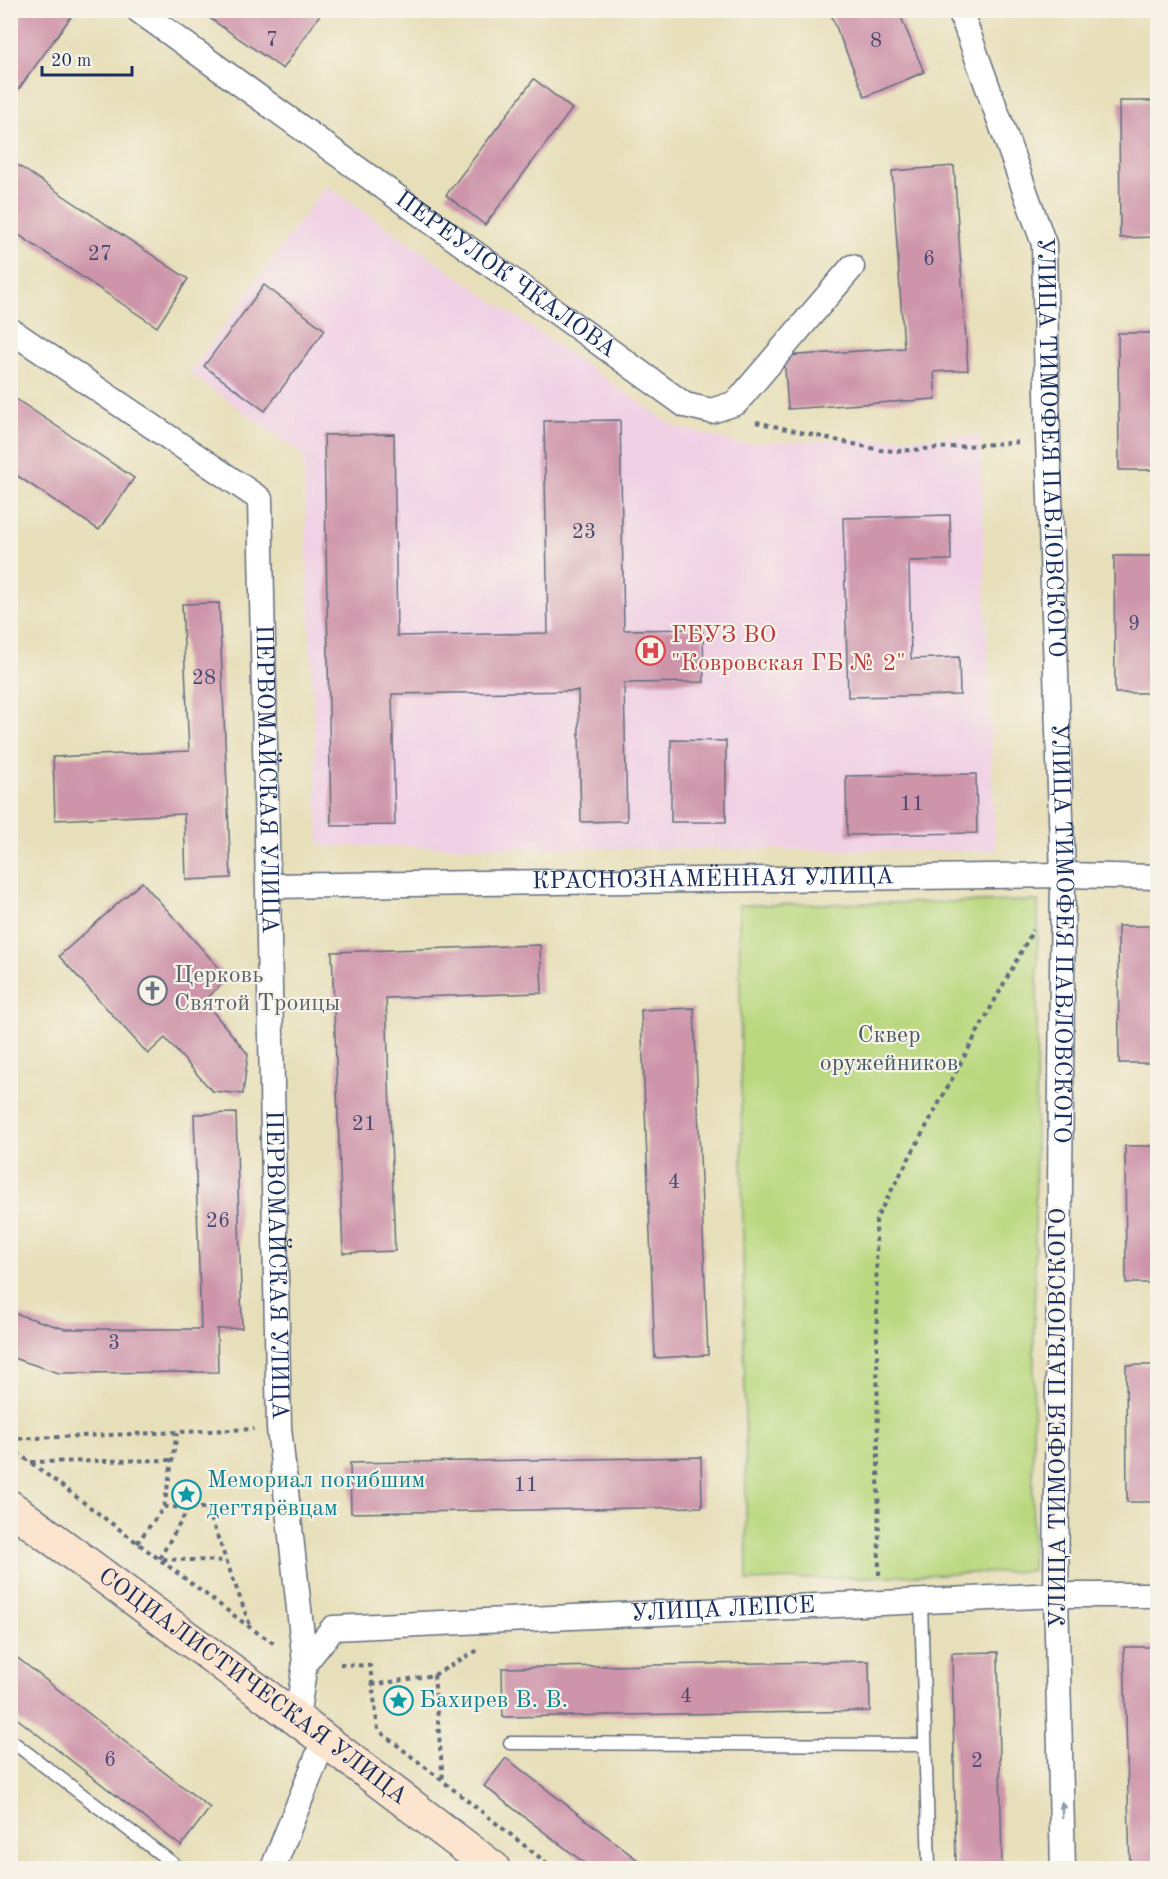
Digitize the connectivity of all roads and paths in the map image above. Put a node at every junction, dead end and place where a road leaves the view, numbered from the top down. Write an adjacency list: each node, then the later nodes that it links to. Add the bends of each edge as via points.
1 (138, 10): 5 (street, ПЕРЕУЛОК ЧКАЛОВА, via 685,405)
2 (960, 10): 6 (street, УЛИЦА ТИМОФЕЯ ПАВЛОВСКОГО, via 1044,244)
3 (852, 267): 5 (street, via 736,403)
4 (10, 330): 9 (street, ПЕРВОМАЙСКАЯ УЛИЦА, via 260,499)
5 (711, 411): 6 (path, via 880,450)
6 (1048, 440): 7 (street, УЛИЦА ТИМОФЕЯ ПАВЛОВСКОГО)
7 (1064, 875): 8 (street, КРАСНОЗНАМЁННАЯ УЛИЦА); 9 (street, КРАСНОЗНАМЁННАЯ УЛИЦА); 23 (street, УЛИЦА ТИМОФЕЯ ПАВЛОВСКОГО)
8 (1158, 877)
9 (269, 886): 11 (street, ПЕРВОМАЙСКАЯ УЛИЦА)
10 (1035, 927): 26 (path, via 876,1219)
11 (279, 1428): 12 (path); 29 (street, ПЕРВОМАЙСКАЯ УЛИЦА)
12 (177, 1432): 13 (path); 15 (path)
13 (10, 1439)
14 (10, 1447): 16 (path)
15 (174, 1460): 16 (path); 17 (path)
16 (31, 1462): 20 (path)
17 (164, 1507): 18 (path); 20 (path)
18 (189, 1508): 21 (path); 22 (path, via 207,1508)
19 (15, 1518): 32 (main road, СОЦИАЛИСТИЧЕСКАЯ УЛИЦА)
20 (137, 1543): 21 (path)
21 (159, 1559): 22 (path); 27 (path)
22 (226, 1561): 27 (path)
23 (1056, 1595): 24 (street, УЛИЦА ЛЕПСЕ); 25 (street, УЛИЦА ЛЕПСЕ); 43 (street, УЛИЦА ТИМОФЕЯ ПАВЛОВСКОГО, one-way to 23)
24 (1158, 1595)
25 (921, 1602): 26 (street, УЛИЦА ЛЕПСЕ); 36 (lane)
26 (879, 1603): 29 (street, УЛИЦА ЛЕПСЕ, via 333,1628)
27 (252, 1629): 29 (path)
28 (479, 1649): 30 (path)
29 (305, 1663): 31 (path, via 370,1666); 32 (street, ПЕРВОМАЙСКАЯ УЛИЦА)
30 (435, 1675): 31 (path); 37 (path)
31 (372, 1685): 37 (path, via 378,1730)
32 (297, 1719): 34 (main road, СОЦИАЛИСТИЧЕСКАЯ УЛИЦА)
33 (10, 1740): 38 (lane)
34 (324, 1740): 39 (street); 40 (main road, СОЦИАЛИСТИЧЕСКАЯ УЛИЦА)
35 (510, 1743): 36 (lane)
36 (925, 1745): 42 (lane)
37 (443, 1781): 41 (path)
38 (179, 1869)
39 (273, 1869)
40 (493, 1869)
41 (553, 1869)
42 (929, 1869)
43 (1063, 1869)

